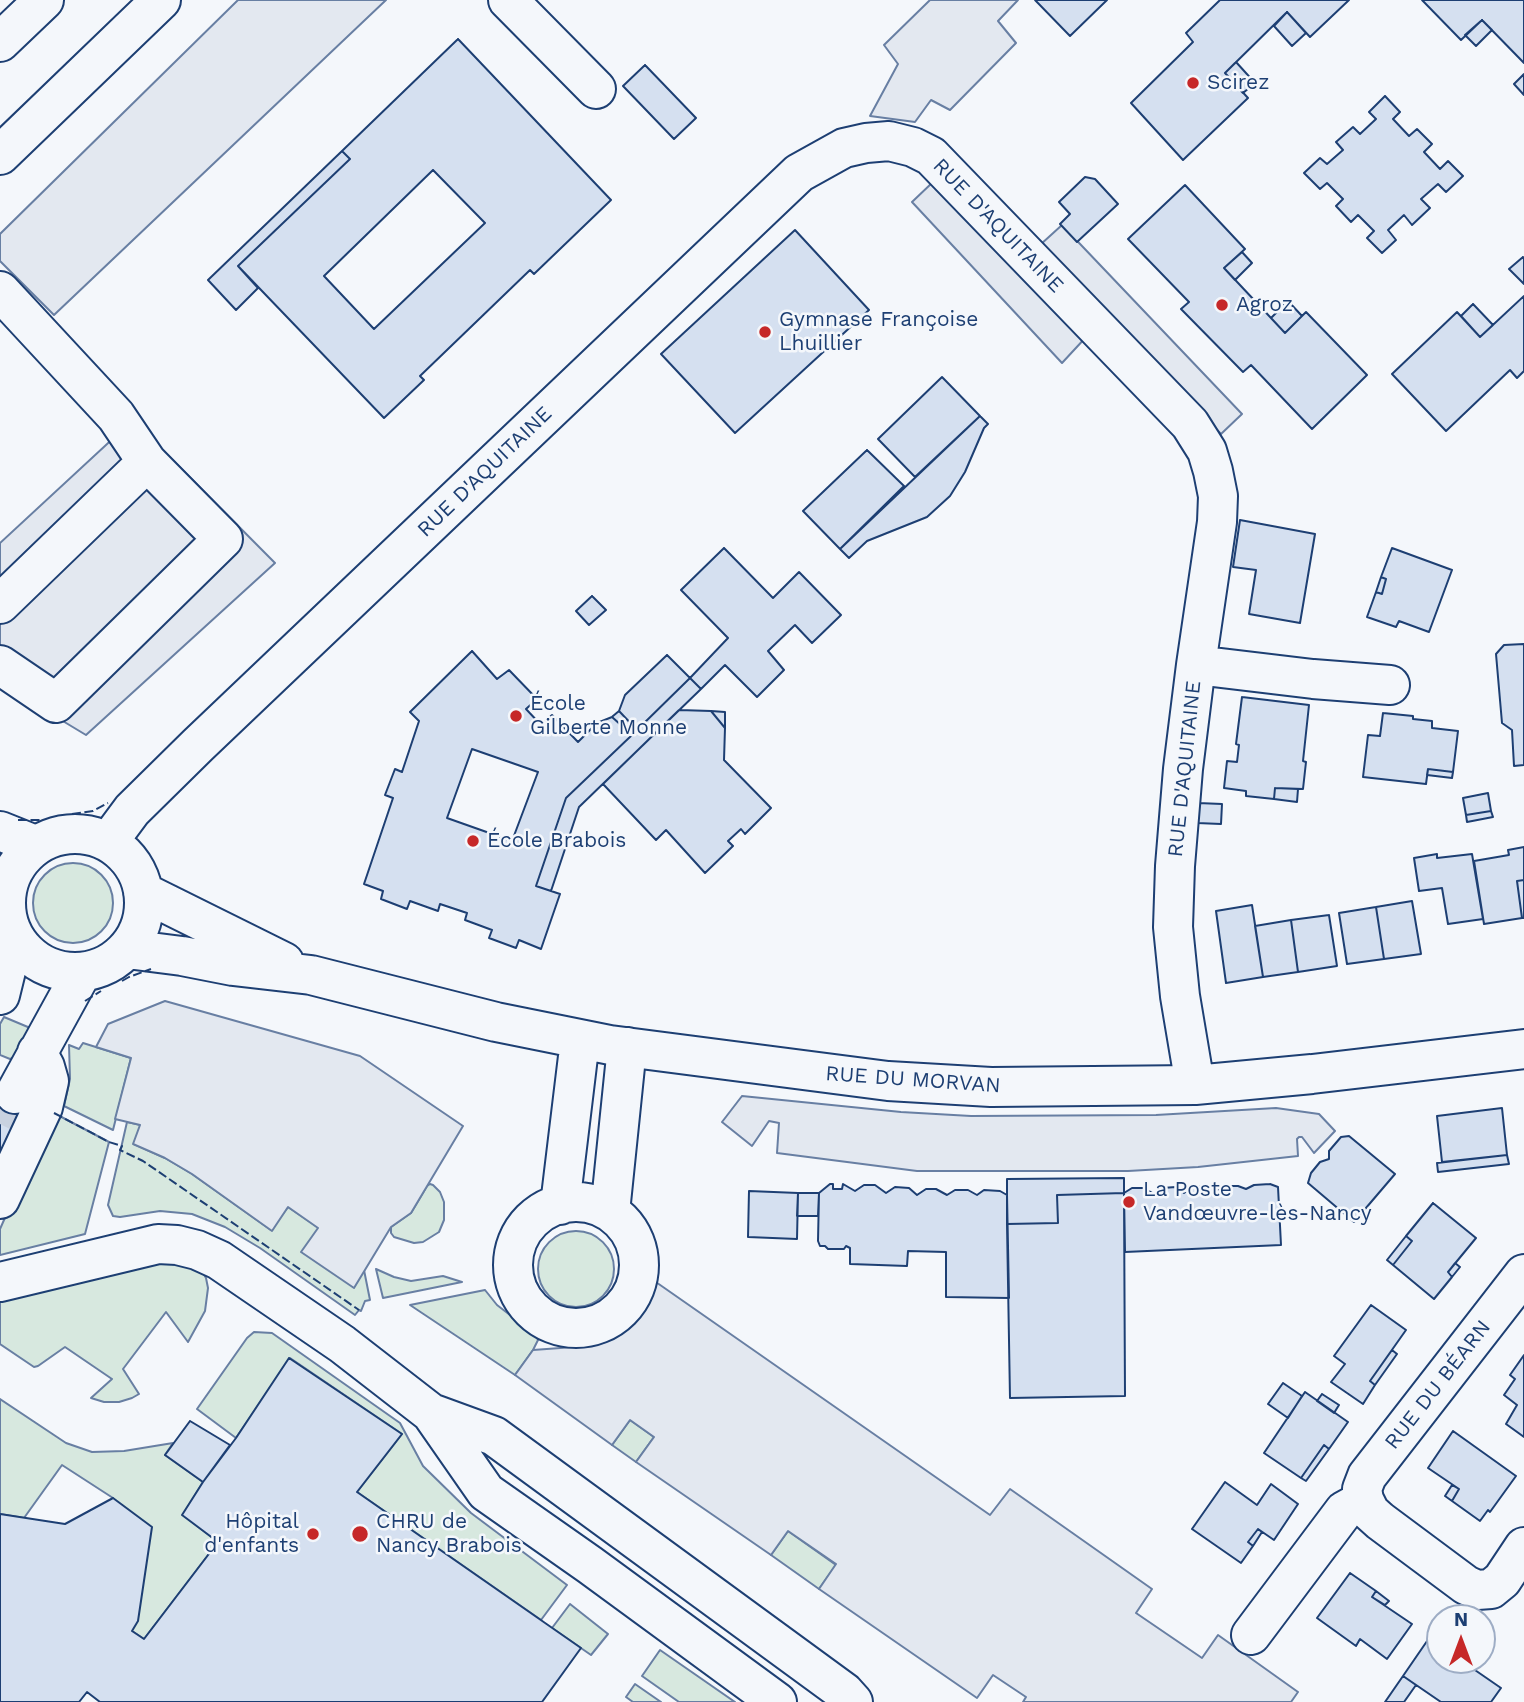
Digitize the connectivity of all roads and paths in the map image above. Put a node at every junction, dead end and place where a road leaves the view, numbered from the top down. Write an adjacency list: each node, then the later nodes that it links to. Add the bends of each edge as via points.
1 (44, 0): 4 (street)
2 (161, 0): 6 (street)
3 (508, 0): 5 (street)
4 (0, 42)
5 (596, 89)
6 (4, 142)
7 (0, 291): 9 (street, via 116,416)
8 (0, 327): 9 (street, via 100,431)
9 (147, 462): 10 (street); 11 (street, via 223,539 56,703)
10 (0, 604)
11 (0, 664)
12 (1196, 665): 13 (street); 15 (street, RUE D'AQUITAINE, via 1218,496 1207,451 1190,424 931,156 889,141 866,143 844,148 799,173 198,745 132,810); 28 (street, RUE D'AQUITAINE, via 1183,769 1174,927)
13 (1390, 685)
14 (0, 831): 16 (street)
15 (109, 841): 16 (street, via 84,833 58,835); 17 (street, via 129,858)
16 (35, 845): 18 (street, via 19,860)
17 (143, 892): 20 (street, via 140,928); 22 (street, RUE DU MORVAN)
18 (2, 899): 19 (street)
19 (15, 938): 21 (street, via 32,958 55,970); 23 (street)
20 (127, 949): 21 (street, via 106,965); 22 (street, RUE DU MORVAN)
21 (82, 972): 27 (street)
22 (311, 975): 24 (street, RUE DU MORVAN)
23 (0, 995)
24 (580, 1040): 25 (street, RUE DU MORVAN); 31 (street)
25 (627, 1047): 28 (street, RUE DU MORVAN, via 888,1082 991,1087); 32 (street)
26 (1524, 1049): 28 (street, RUE DU MORVAN)
27 (37, 1052): 29 (street); 30 (street, via 49,1082 43,1107)
28 (1195, 1085)
29 (15, 1094)
30 (0, 1199)
31 (560, 1205): 32 (street, via 585,1203); 32 (street, via 529,1223 514,1252 513,1268 527,1305 560,1326 579,1328 615,1315 636,1284 638,1251 623,1222)
32 (610, 1212)
33 (1524, 1274): 36 (street, RUE DU BÉARN, via 1367,1476)
34 (0, 1282): 35 (street, via 158,1244 197,1250 219,1260 331,1337)
35 (431, 1413): 39 (street, via 486,1492); 40 (street, via 494,1436)
36 (1364, 1500): 37 (street, via 1380,1521 1477,1590 1490,1589 1502,1580); 38 (street, via 1343,1511)
37 (1524, 1547)
38 (1251, 1635)
39 (777, 1702)
40 (853, 1702)

